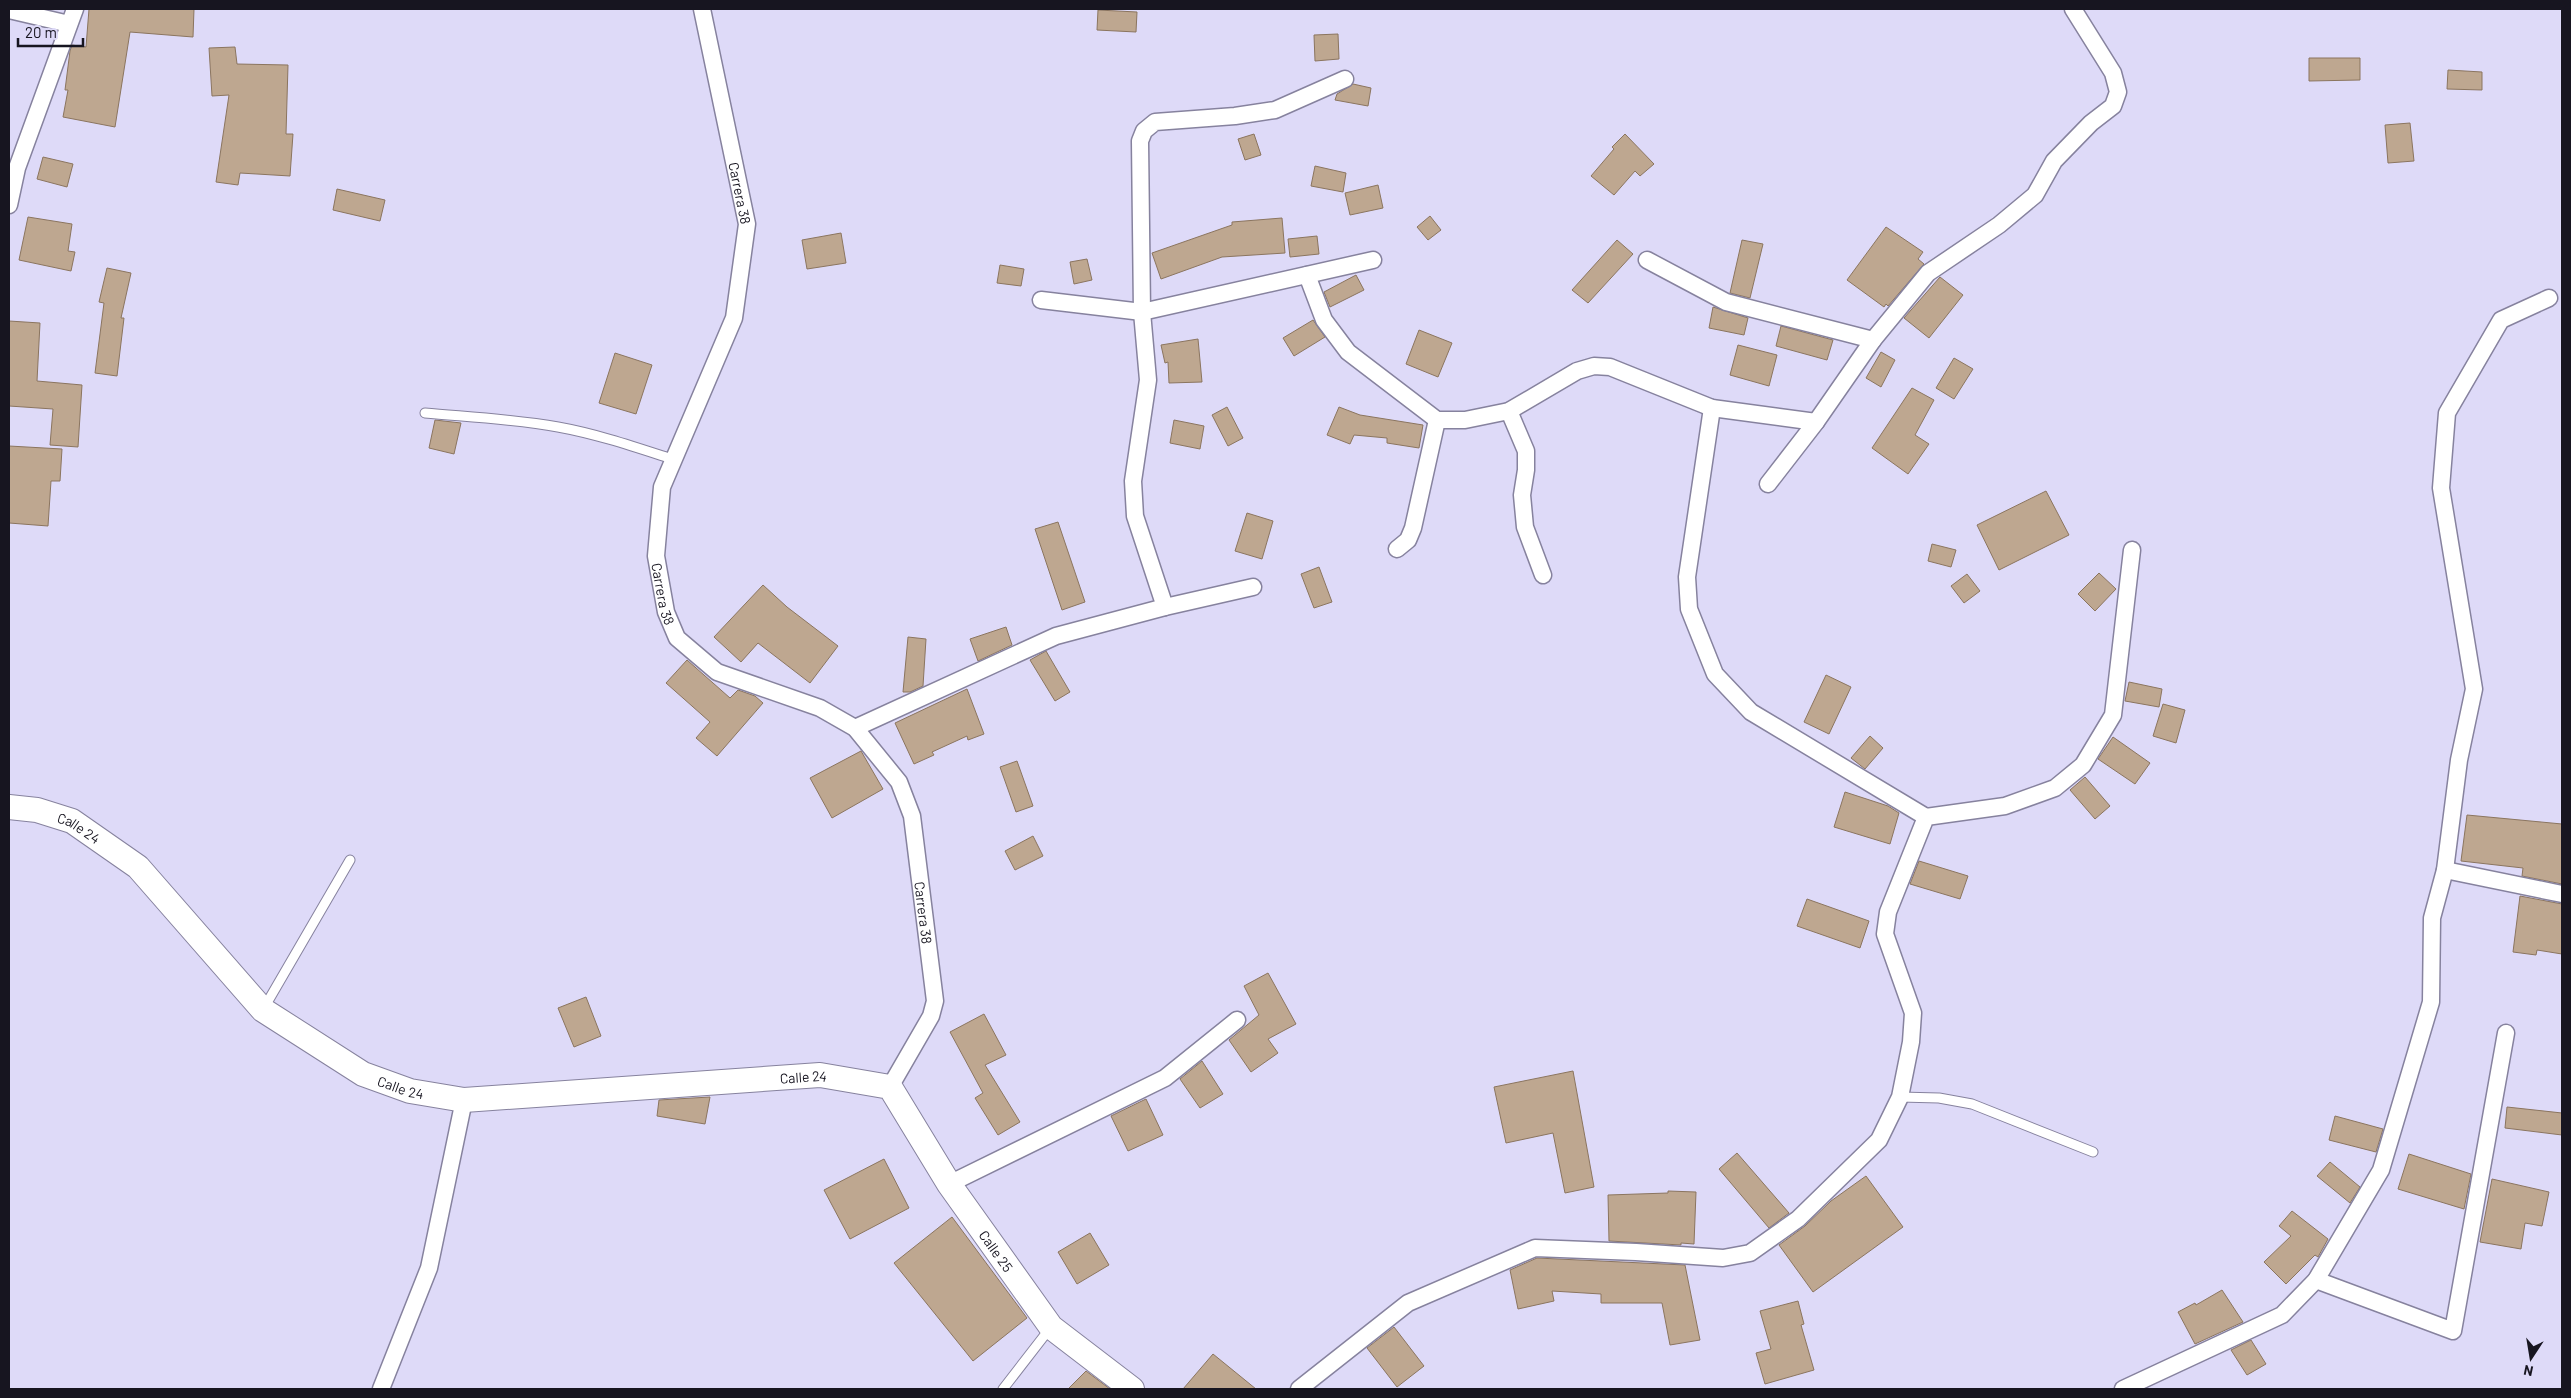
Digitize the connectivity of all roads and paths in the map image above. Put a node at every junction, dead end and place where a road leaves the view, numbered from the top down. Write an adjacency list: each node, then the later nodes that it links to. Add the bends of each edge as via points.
1 (702, 9): 20 (street, Carrera 38, via 747,224 734,318)
2 (2073, 9): 14 (street, via 2113,73 2118,92 2113,106 2091,123 2054,161 2035,195 2000,225 1928,273)
3 (9, 10): 4 (street)
4 (72, 16): 6 (street)
5 (1344, 79): 13 (street, via 1275,110 1155,122 1144,131 1140,141)
6 (13, 167): 7 (street)
7 (9, 205)
8 (1373, 260): 10 (street)
9 (1648, 260): 14 (street, via 1726,302)
10 (1307, 275): 13 (street); 18 (street, via 1324,320 1348,352)
11 (2548, 298): 31 (street, via 2500,320 2447,413 2441,488 2474,688 2459,760)
12 (1041, 300): 13 (street)
13 (1142, 312): 26 (street, via 1148,380 1133,480 1135,507)
14 (1873, 340): 19 (street)
15 (1712, 408): 16 (street, via 1610,367 1594,366 1577,371); 19 (street); 29 (street, via 1687,577 1689,609 1715,674 1751,712)
16 (1509, 411): 18 (street, via 1465,420); 24 (street, via 1526,451 1522,495 1525,527)
17 (425, 413): 20 (lane, via 559,427)
18 (1437, 420): 22 (street, via 1413,528 1408,540)
19 (1816, 422): 21 (street)
20 (672, 459): 27 (street, Carrera 38, via 662,487 656,556 666,612 678,638 717,672 820,708)
21 (1768, 484)
22 (1397, 549)
23 (2132, 550): 29 (street, via 2113,715 2083,765 2055,788 2005,806)
24 (1543, 576)
25 (1253, 587): 26 (street)
26 (1165, 607): 27 (street, via 1056,636)
27 (855, 728): 36 (street, Carrera 38, via 899,782 912,816 935,1001 931,1016)
28 (9, 807): 33 (street, Calle 24, via 37,810 72,821 138,866)
29 (1926, 817): 37 (street, via 1888,912 1885,934 1913,1012 1911,1042)
30 (350, 860): 33 (lane)
31 (2445, 870): 32 (street); 41 (street, via 2432,918 2431,1002 2381,1170)
32 (2562, 894)
33 (263, 1010): 38 (street, Calle 24, via 363,1074 410,1091)
34 (1237, 1020): 40 (street, via 1165,1078)
35 (2506, 1033): 41 (street, via 2453,1331)
36 (890, 1087): 38 (street, Calle 24, via 820,1075); 40 (street, Calle 25)
37 (1900, 1097): 39 (lane, via 1939,1098 1972,1104); 46 (street, via 1879,1140 1798,1220 1750,1253 1723,1258 1535,1248 1408,1303)
38 (464, 1100): 43 (street, via 429,1268)
39 (2094, 1152)
40 (949, 1184): 42 (street, Calle 25)
41 (2316, 1280): 47 (street, via 2282,1315)
42 (1051, 1327): 44 (lane); 45 (street, Calle 25)
43 (381, 1389)
44 (1003, 1389)
45 (1132, 1389)
46 (1299, 1389)
47 (2123, 1389)

